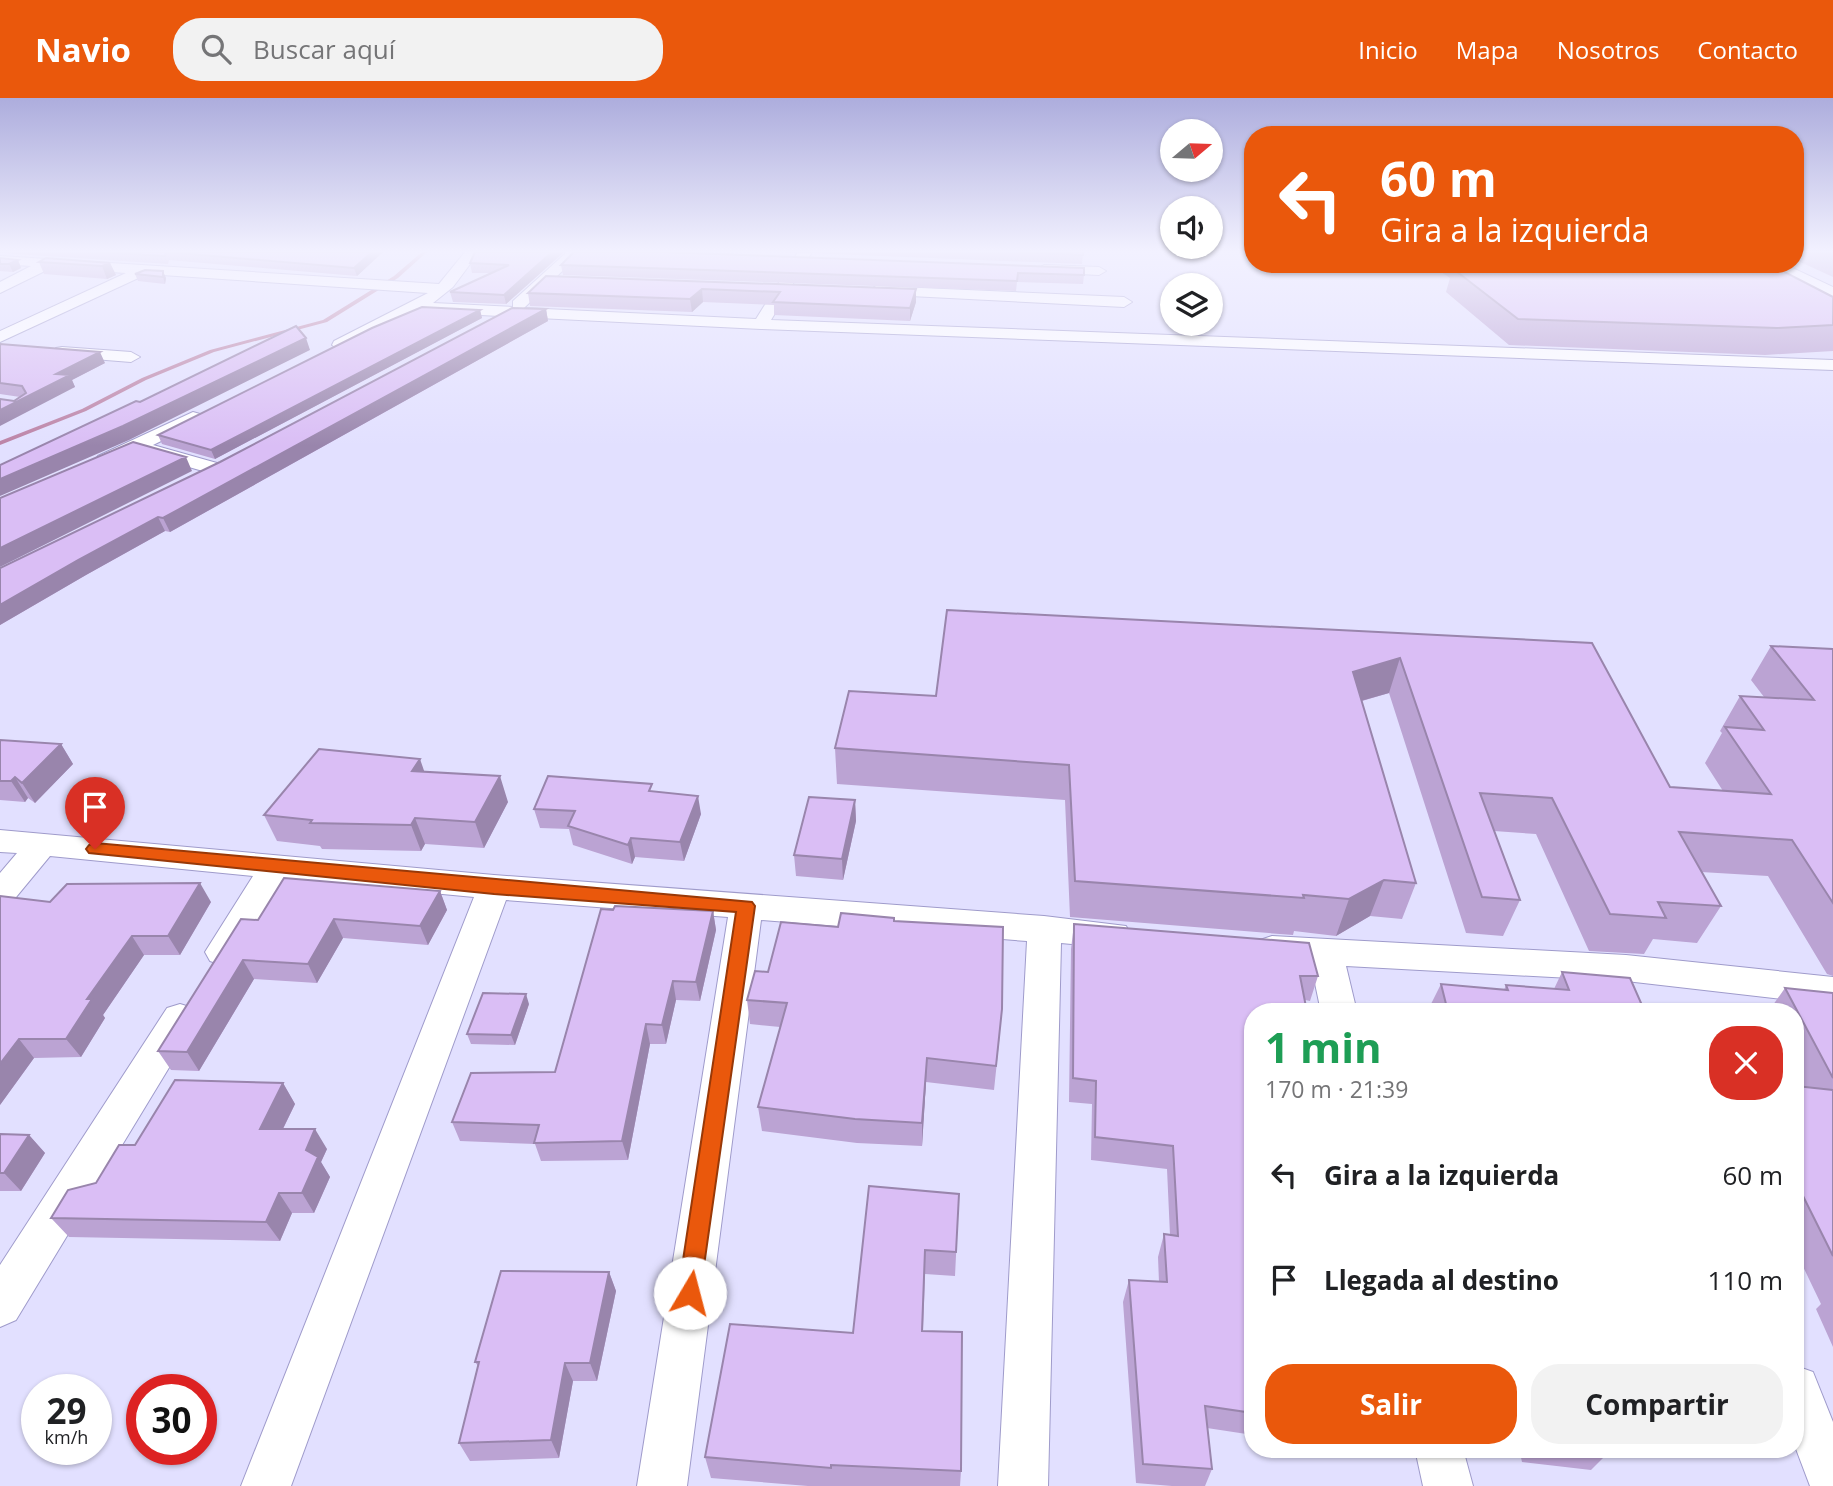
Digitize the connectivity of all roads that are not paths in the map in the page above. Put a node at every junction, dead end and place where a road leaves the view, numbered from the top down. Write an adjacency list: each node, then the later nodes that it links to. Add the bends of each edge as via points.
1 (57, 317): 10 (street)
2 (396, 317): 12 (street)
3 (502, 317): 8 (street)
4 (595, 317): 7 (street)
5 (765, 317): 7 (street)
6 (1133, 317): 9 (street)
7 (761, 324): 9 (street)
8 (473, 333)
9 (1147, 338): 14 (street)
10 (4, 345)
11 (39, 351): 13 (street)
12 (318, 356)
13 (131, 357)
14 (1833, 365)
15 (209, 410): 16 (street)
16 (137, 446): 17 (street); 18 (street, via 223,466)
17 (87, 468)
18 (193, 482)
19 (0, 841): 20 (street)
20 (43, 844): 21 (street); 23 (street)
21 (276, 866): 22 (street); 33 (street)
22 (494, 887): 24 (street); 37 (street)
23 (0, 894)
24 (746, 906): 25 (street); 38 (street)
25 (1044, 929): 26 (street); 39 (street)
26 (1138, 937)
27 (1246, 947): 28 (street)
28 (1326, 953): 29 (street); 32 (street)
29 (1626, 968): 30 (street); 31 (street)
30 (1833, 991)
31 (1640, 1001)
32 (1337, 1003)
33 (0, 1305)
34 (1804, 1409): 36 (street)
35 (1441, 1458): 40 (street)
36 (1833, 1482)
37 (266, 1486)
38 (662, 1486)
39 (1023, 1486)
40 (1448, 1486)

